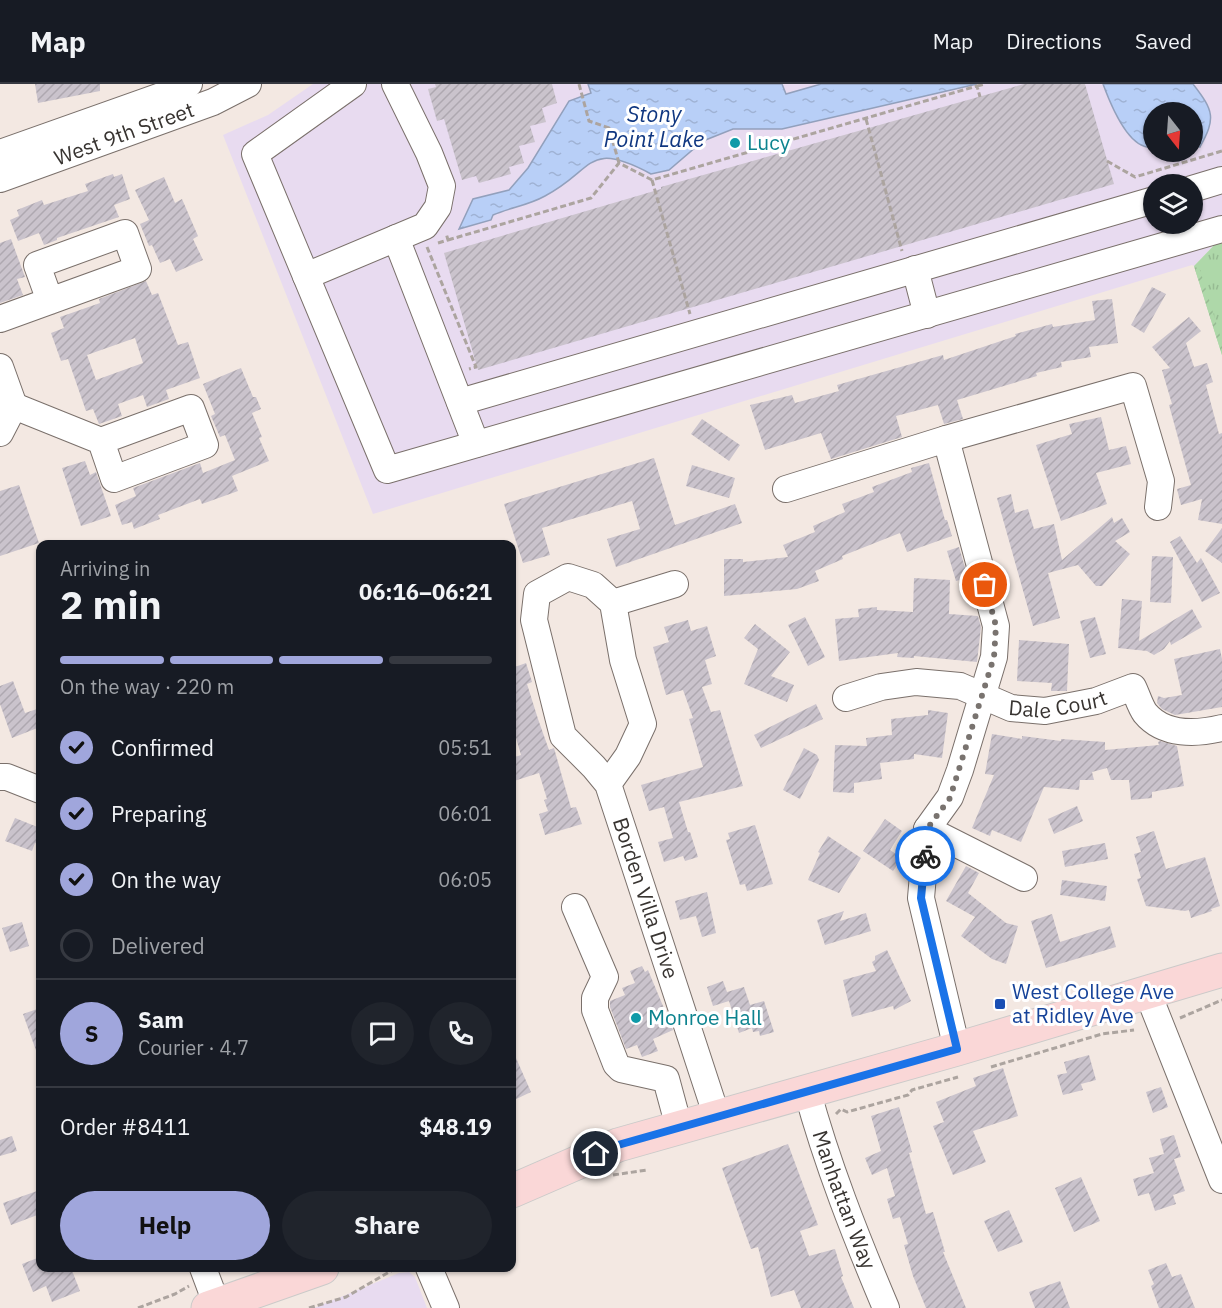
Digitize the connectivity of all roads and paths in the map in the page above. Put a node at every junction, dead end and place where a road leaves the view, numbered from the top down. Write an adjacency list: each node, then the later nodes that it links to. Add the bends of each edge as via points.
1 (189, 84): 11 (street, West 9th Street)
2 (248, 84): 14 (street, West 9th Street, via 213,102)
3 (352, 84): 23 (street, via 255,154)
4 (395, 84): 20 (street, via 442,186 438,207 425,226)
5 (579, 84): 13 (path, via 589,121 609,128)
6 (985, 84): 7 (path)
7 (977, 86): 8 (path); 9 (path)
8 (980, 97)
9 (866, 119): 15 (path); 22 (path, via 904,259)
10 (1222, 151): 12 (path, via 1135,177)
11 (0, 153)
12 (1107, 161)
13 (619, 163): 15 (path); 21 (path, via 591,198)
14 (0, 179)
15 (652, 180): 28 (path)
16 (1222, 180): 17 (street)
17 (1203, 186)
18 (1143, 203): 22 (street)
19 (1222, 229): 26 (street)
20 (396, 238): 23 (street); 31 (street)
21 (448, 240)
22 (915, 269): 26 (street); 28 (street)
23 (306, 276): 36 (street, via 387,470)
24 (50, 301): 27 (street)
25 (448, 302): 30 (path, via 476,367)
26 (927, 315): 36 (street)
27 (0, 319)
28 (696, 333): 31 (street)
29 (0, 367): 32 (street)
30 (462, 371)
31 (460, 402): 36 (street)
32 (14, 406): 33 (street); 35 (street)
33 (0, 433)
34 (945, 439): 37 (street); 38 (street, via 1133,386 1161,481); 41 (street, via 996,626 994,657)
35 (101, 441)
36 (476, 444)
37 (786, 489)
38 (1158, 507)
39 (675, 584): 40 (street)
40 (613, 603): 45 (street, via 622,660 643,724 628,756); 45 (street, via 593,585 567,577 537,594 534,620 563,736)
41 (982, 695): 42 (street, Dale Court, via 960,686 916,682); 43 (street, Dale Court, via 1011,708 1045,711 1096,702 1133,687 1145,713 1171,730 1192,734); 47 (street, via 950,798)
42 (846, 698)
43 (1222, 728)
44 (0, 777): 46 (street)
45 (608, 784): 58 (street, Borden Villa Drive)
46 (36, 788)
47 (927, 829): 48 (street); 55 (street, via 921,898)
48 (1024, 878)
49 (575, 908): 60 (street, via 605,977 595,999 595,1010 614,1060 621,1069 666,1079)
50 (1222, 970): 51 (main road)
51 (1147, 992): 55 (main road); 61 (street)
52 (1222, 1000): 53 (path)
53 (1179, 1018)
54 (1134, 1030): 56 (path, via 1101,1034)
55 (961, 1062): 57 (main road); 59 (path, via 908,1095 847,1112 841,1109)
56 (988, 1068)
57 (807, 1090): 58 (main road); 70 (street, Manhattan Way, via 817,1127)
58 (717, 1116): 60 (main road)
59 (833, 1117)
60 (678, 1127): 62 (main road, via 618,1145)
61 (1222, 1180)
62 (516, 1189)
63 (305, 1272): 66 (main road)
64 (389, 1272): 68 (path, via 346,1297)
65 (431, 1272): 69 (street)
66 (207, 1295): 67 (path, via 175,1294)
67 (138, 1308)
68 (309, 1308)
69 (446, 1308)
70 (886, 1308)

